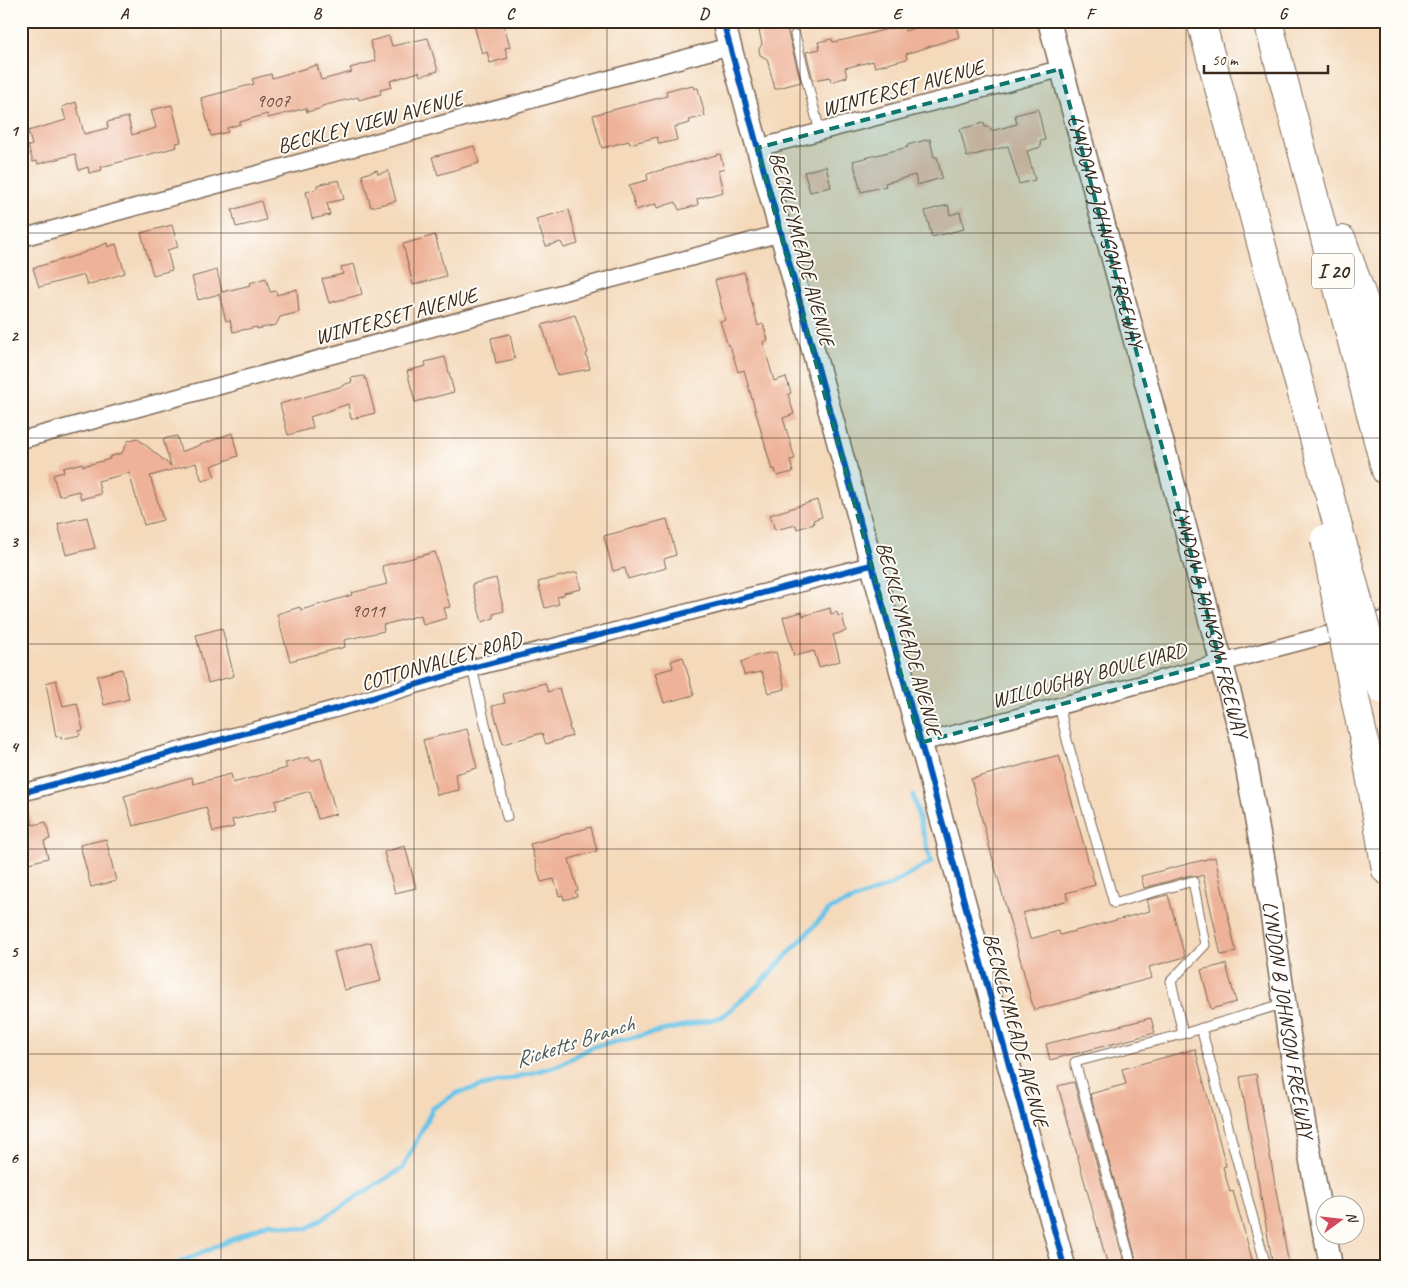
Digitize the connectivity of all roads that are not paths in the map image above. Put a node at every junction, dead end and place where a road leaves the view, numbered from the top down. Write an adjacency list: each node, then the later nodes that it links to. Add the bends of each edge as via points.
1 (723, 21): 6 (street, BECKLEYMEADE AVENUE)
2 (1049, 21): 7 (street, LYNDON B JOHNSON FREEWAY)
3 (1201, 21): 13 (highway)
4 (1268, 21): 8 (highway, I 20)
5 (795, 35): 9 (lane)
6 (730, 46): 10 (street, BECKLEYMEADE AVENUE); 12 (street, BECKLEY VIEW AVENUE)
7 (1060, 69): 9 (street, WINTERSET AVENUE); 19 (street, LYNDON B JOHNSON FREEWAY)
8 (1281, 70): 14 (highway, via 1375,332); 16 (highway, I 20)
9 (820, 132): 10 (street, WINTERSET AVENUE)
10 (758, 148): 11 (street, BECKLEYMEADE AVENUE)
11 (781, 234): 15 (street, WINTERSET AVENUE); 17 (street, BECKLEYMEADE AVENUE)
12 (21, 238)
13 (1289, 346): 21 (highway, bridge); 26 (highway, bridge)
14 (1386, 372)
15 (21, 440)
16 (1386, 471)
17 (871, 565): 20 (street, COTTONVALLEY ROAD); 23 (street, BECKLEYMEADE AVENUE)
18 (1386, 619): 19 (street, WILLOUGHBY BOULEVARD)
19 (1220, 661): 22 (street, WILLOUGHBY BOULEVARD); 27 (street, LYNDON B JOHNSON FREEWAY, via 1241,735)
20 (472, 668): 24 (street, COTTONVALLEY ROAD); 25 (lane)
21 (1384, 695)
22 (1059, 705): 23 (street, WILLOUGHBY BOULEVARD); 29 (lane, via 1114,903 1193,882 1205,945 1170,981)
23 (920, 743): 32 (street, BECKLEYMEADE AVENUE)
24 (21, 792)
25 (507, 817)
26 (1386, 870)
27 (1285, 1003): 28 (lane); 30 (street, LYNDON B JOHNSON FREEWAY)
28 (1202, 1028): 29 (lane); 34 (lane)
29 (1183, 1034): 33 (lane, via 1074,1062)
30 (1318, 1194)
31 (1327, 1244): 35 (street, LYNDON B JOHNSON FREEWAY)
32 (1064, 1266)
33 (1132, 1266)
34 (1266, 1266)
35 (1330, 1266)

